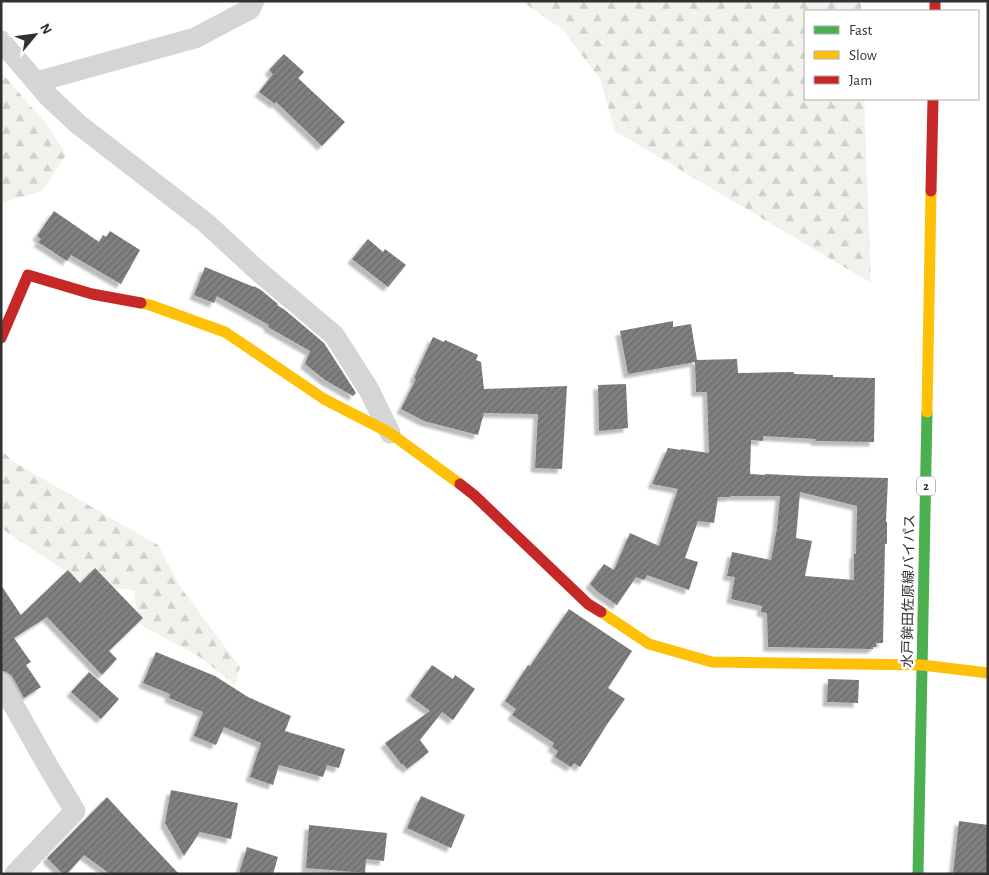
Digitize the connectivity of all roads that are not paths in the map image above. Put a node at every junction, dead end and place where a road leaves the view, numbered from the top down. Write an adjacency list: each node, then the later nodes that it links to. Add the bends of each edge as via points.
1 (254, 1): 3 (street, via 250,9 195,38)
2 (1, 41): 3 (street)
3 (36, 82): 6 (street, via 78,124 206,223 334,335 369,390)
4 (934, 100): 7 (street, 水戸鉾田佐原線バイパス / 2)
5 (1, 338): 6 (street, via 28,275 92,294 150,305 225,332 324,399)
6 (390, 433): 7 (street, via 474,496 588,604 650,644 712,662)
7 (922, 665): 8 (street); 11 (street, 水戸鉾田佐原線バイパス / 2)
8 (988, 673)
9 (1, 683): 10 (street, via 74,811)
10 (15, 874)
11 (918, 874)

